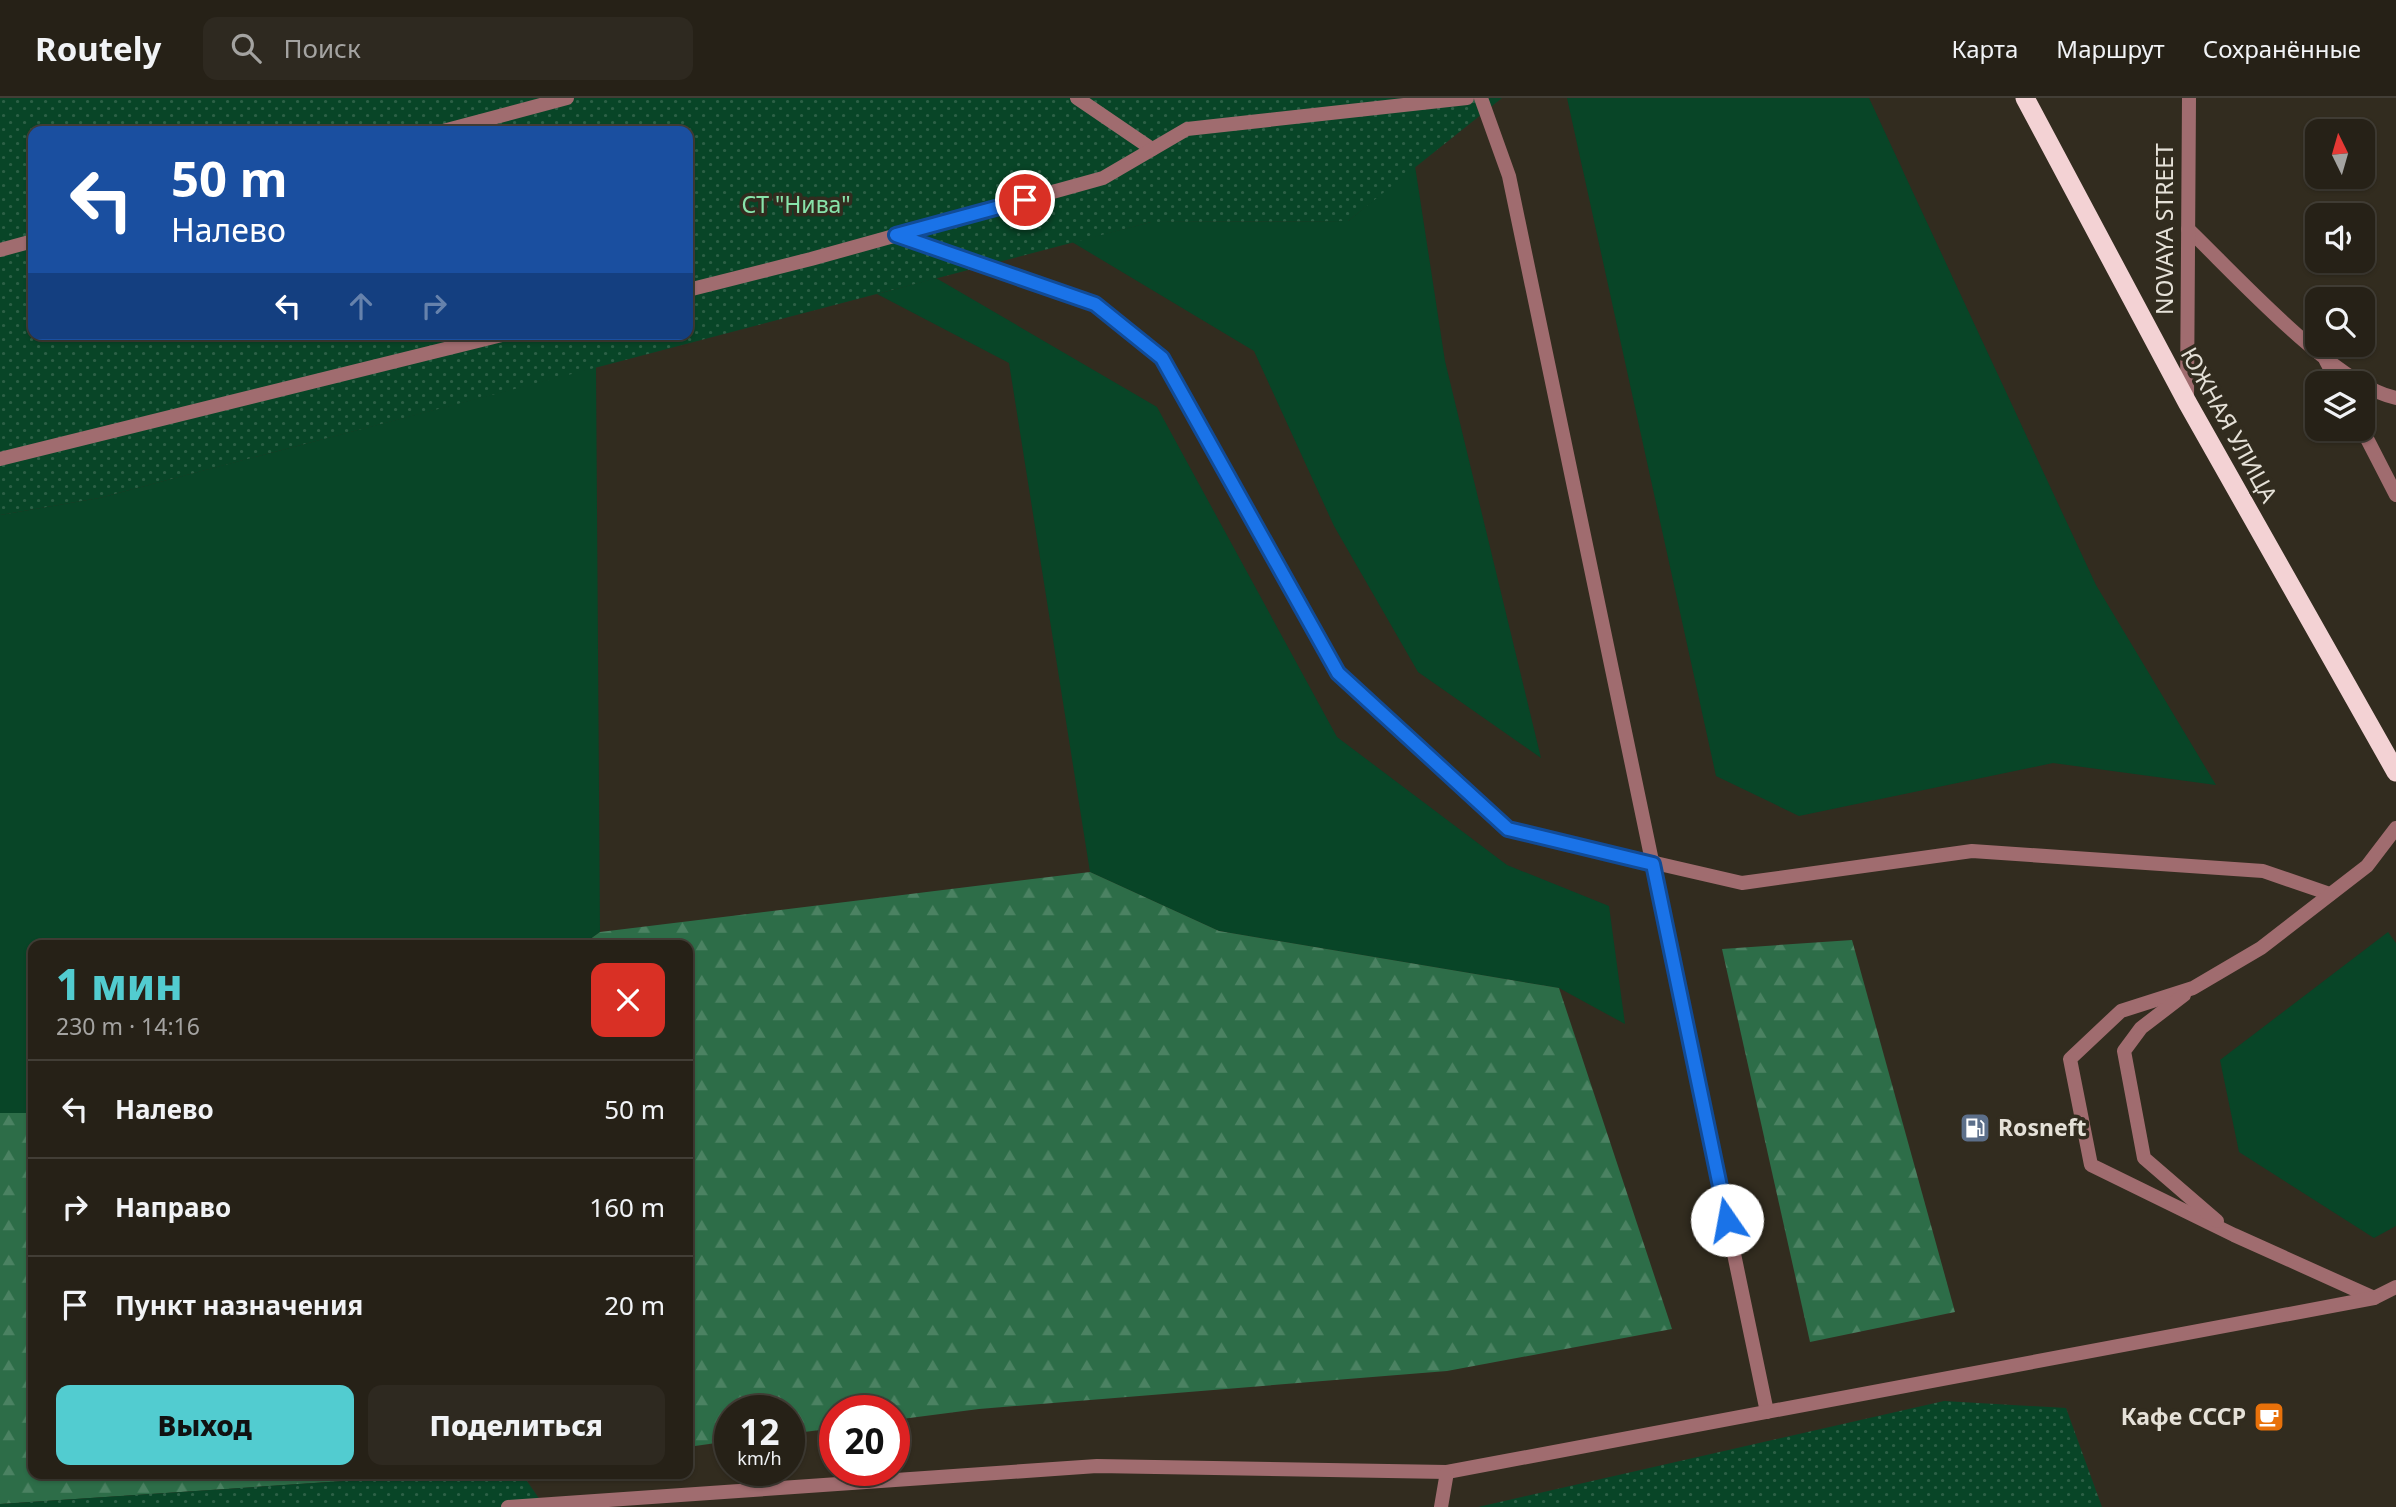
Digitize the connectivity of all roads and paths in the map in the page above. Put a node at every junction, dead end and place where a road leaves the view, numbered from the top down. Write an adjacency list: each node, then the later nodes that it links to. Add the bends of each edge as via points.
1 (567, 98): 7 (street)
2 (1077, 98): 8 (street)
3 (1467, 98): 8 (street, via 1187,129)
4 (1481, 98): 24 (street, via 1509,176)
5 (2025, 98): 18 (highway, ЮЖНАЯ УЛИЦА)
6 (2189, 98): 9 (street, NOVAYA STREET)
7 (462, 126)
8 (1152, 149): 10 (street, via 1103,178)
9 (2188, 229): 15 (street); 18 (street, NOVAYA STREET)
10 (896, 235): 13 (street); 24 (street, via 1095,304 1162,358 1338,673 1508,829)
11 (28, 242): 12 (street)
12 (0, 250)
13 (693, 289)
14 (481, 340): 20 (street)
15 (2326, 359): 16 (street); 17 (street, via 2381,395)
16 (2332, 371)
17 (2396, 398)
18 (2187, 402): 22 (highway, ЮЖНАЯ УЛИЦА)
19 (2367, 441): 21 (street)
20 (2, 454)
21 (2396, 495)
22 (2396, 772)
23 (2396, 828): 25 (street, via 2367,866)
24 (1653, 864): 25 (street, via 1742,883 1972,851 2263,871); 30 (street)
25 (2330, 894): 26 (street, via 2261,948)
26 (2193, 988): 27 (street, via 2141,1028 2124,1051 2144,1158); 27 (street, via 2121,1011 2070,1059 2091,1165)
27 (2234, 1235): 29 (street)
28 (2396, 1287): 29 (street)
29 (2374, 1298): 30 (street)
30 (1767, 1412): 31 (street)
31 (1447, 1472): 32 (street, via 1097,1466); 33 (street)
32 (508, 1507)
33 (1441, 1507)

